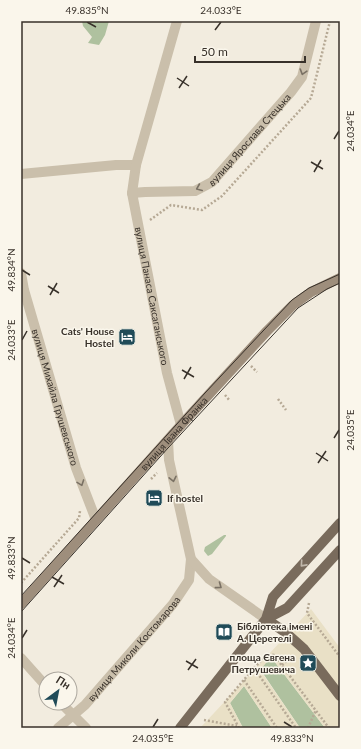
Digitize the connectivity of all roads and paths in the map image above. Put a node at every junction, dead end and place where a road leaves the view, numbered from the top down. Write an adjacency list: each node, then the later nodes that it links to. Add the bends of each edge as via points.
1 (177, 21): 3 (street, вулиця Панаса Саксаганського)
2 (316, 21): 5 (street, вулиця Ярослава Стецька, one-way to 5, via 302,77 212,182 195,191)
3 (136, 165): 4 (street); 5 (street, вулиця Панаса Саксаганського)
4 (21, 174)
5 (132, 193): 15 (street, вулиця Панаса Саксаганського, via 167,373)
6 (21, 273): 8 (street, вулиця Михайла Грушевського)
7 (340, 278): 15 (main road, вулиця Івана Франка, via 311,292 293,305)
8 (22, 284): 18 (street, вулиця Михайла Грушевського, one-way to 18, via 76,468)
9 (250, 365): 10 (path)
10 (257, 372)
11 (225, 395): 13 (path)
12 (278, 399): 14 (path)
13 (230, 401)
14 (286, 410)
15 (181, 425): 16 (main road, вулиця Івана Франка)
16 (168, 440): 18 (main road, вулиця Івана Франка); 21 (street, вулиця Миколи Костомарова, one-way to 21, via 169,460)
17 (80, 509): 22 (path, via 79,518)
18 (96, 520): 24 (main road, вулиця Івана Франка)
19 (340, 522): 25 (main road, one-way to 25, via 273,597)
20 (340, 550): 25 (main road, via 287,608)
21 (191, 559): 25 (street, вулиця Миколи Костомарова, one-way to 25, via 209,579); 36 (street, вулиця Миколи Костомарова, via 189,580 173,604)
22 (21, 583)
23 (313, 598): 26 (path, via 307,605 307,613)
24 (21, 604)
25 (266, 619): 33 (main road, via 304,649); 41 (main road)
26 (340, 657)
27 (21, 658): 31 (street)
28 (288, 660): 29 (path)
29 (282, 665): 30 (path, via 274,655 268,654); 34 (path)
30 (254, 668): 32 (path); 43 (path)
31 (38, 677)
32 (244, 680): 38 (path, via 224,702); 42 (path)
33 (340, 696)
34 (316, 710): 44 (path); 45 (path)
35 (69, 711): 36 (street)
36 (74, 716): 39 (street, вулиця Миколи Костомарова); 40 (street)
37 (204, 720): 38 (path)
38 (238, 727)
39 (58, 728)
40 (86, 728)
41 (180, 728)
42 (277, 728)
43 (296, 728)
44 (308, 728)
45 (329, 728)

